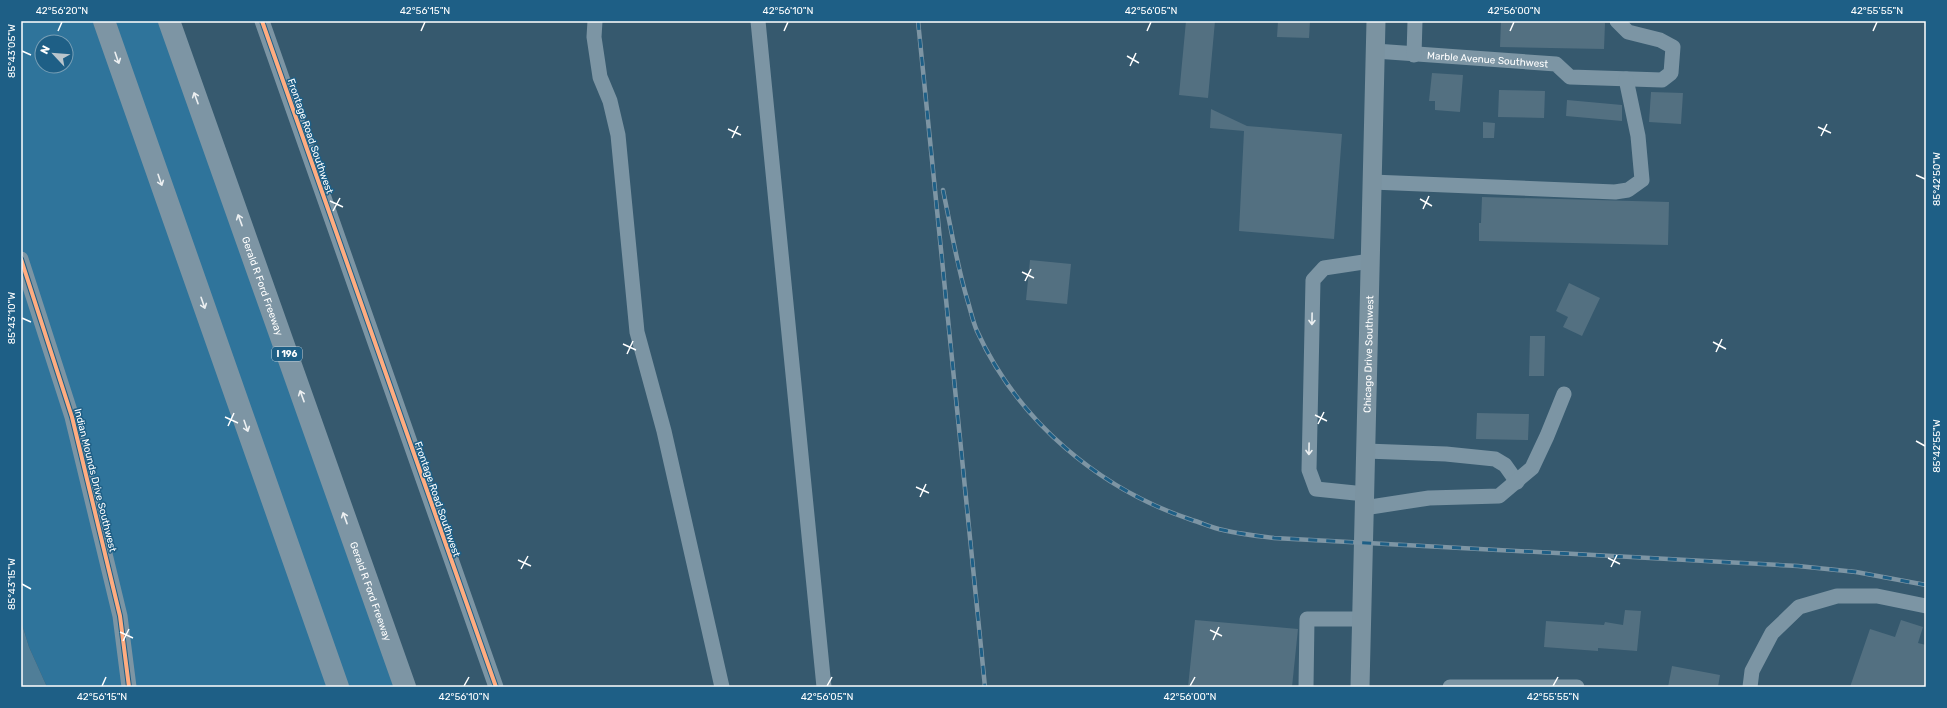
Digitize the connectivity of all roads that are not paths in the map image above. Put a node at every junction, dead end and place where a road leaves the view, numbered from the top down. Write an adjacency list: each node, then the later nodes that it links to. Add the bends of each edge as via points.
1 (104, 21): 22 (highway, one-way to 22)
2 (169, 21): 23 (highway, Gerald R Ford Freeway / I 196, one-way to 2)
3 (262, 21): 24 (street, Frontage Road Southwest)
4 (595, 21): 25 (street, via 594,36 600,77 610,101 618,135 637,332 664,431)
5 (758, 21): 26 (street)
6 (1376, 21): 9 (main road, Chicago Drive Southwest)
7 (1415, 21): 10 (street)
8 (1617, 21): 11 (street, Marble Avenue Southwest, via 1628,32 1660,40 1673,47 1671,73 1662,80)
9 (1375, 51): 10 (street, Marble Avenue Southwest); 12 (main road, Chicago Drive Southwest)
10 (1414, 55): 11 (street, Marble Avenue Southwest, via 1556,64 1570,77)
11 (1626, 79): 12 (street, via 1638,136 1642,180 1628,190 1615,192)
12 (1372, 182): 14 (main road, Chicago Drive Southwest)
13 (21, 259): 21 (street, Indian Mounds Drive Southwest, via 72,417 120,616)
14 (1370, 261): 16 (main road, Chicago Drive Southwest); 18 (street, one-way to 18, via 1324,268 1313,280 1309,470 1316,489)
15 (1564, 394): 17 (street, via 1532,468)
16 (1366, 451): 17 (street, via 1495,459 1505,465); 18 (main road, Chicago Drive Southwest)
17 (1517, 482): 18 (street, via 1500,496)
18 (1365, 501): 20 (main road, Chicago Drive Southwest)
19 (1926, 606): 31 (street, via 1877,596 1837,596 1799,607 1772,633 1752,671)
20 (1361, 619): 27 (street, via 1307,618); 28 (main road, Chicago Drive Southwest)
21 (129, 687)
22 (338, 687)
23 (405, 687)
24 (496, 687)
25 (722, 687)
26 (824, 687)
27 (1306, 687)
28 (1360, 687)
29 (1450, 687): 30 (street)
30 (1577, 687)
31 (1750, 687)

